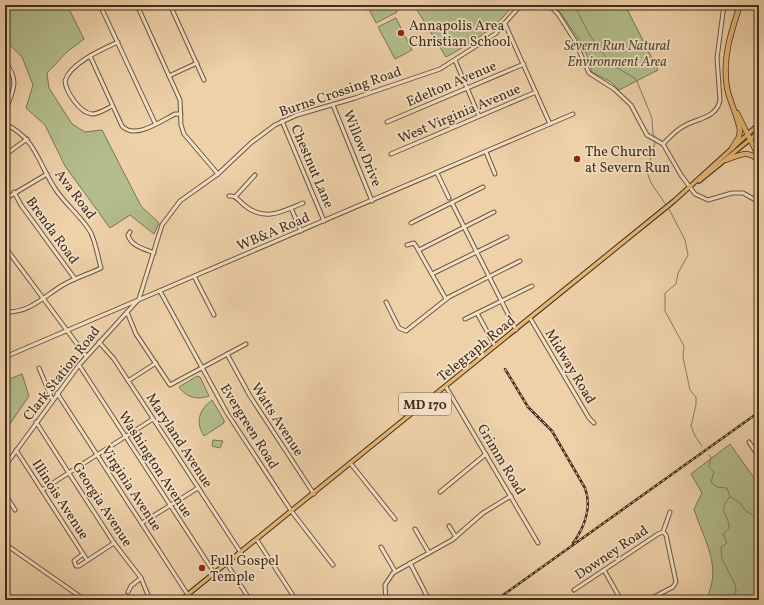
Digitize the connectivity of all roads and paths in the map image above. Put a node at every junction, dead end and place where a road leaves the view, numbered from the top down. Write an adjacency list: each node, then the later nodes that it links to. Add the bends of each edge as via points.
1 (79, 5): 9 (street)
2 (100, 5): 11 (street)
3 (137, 5): 17 (street)
4 (170, 5): 15 (street)
5 (521, 5): 10 (street, Burns Crossing Road)
6 (549, 5): 38 (street, via 574,39 589,74 624,97 635,110 648,135)
7 (724, 5): 38 (street, via 717,58 719,106 712,114 684,126)
8 (740, 5): 21 (highway, via 727,54)
9 (72, 7)
10 (506, 24): 13 (street, Burns Crossing Road); 16 (street)
11 (118, 42): 12 (street); 30 (street)
12 (90, 56): 23 (street); 23 (street, via 68,75 67,91 88,113 95,114)
13 (456, 60): 19 (street); 22 (street, Burns Crossing Road, via 434,71)
14 (5, 62): 24 (street, via 14,74 15,82)
15 (197, 63): 17 (street); 18 (street)
16 (524, 64): 19 (street, Edelton Avenue); 20 (street)
17 (169, 76): 25 (street, via 181,104)
18 (204, 80)
19 (467, 88): 27 (street); 29 (street, Edelton Avenue)
20 (536, 92): 27 (street, West Virginia Avenue); 32 (street)
21 (729, 95): 35 (highway); 39 (highway, via 740,130)
22 (333, 105): 28 (street, Burns Crossing Road); 58 (street, Willow Drive)
23 (112, 106): 30 (street, via 122,126 129,131)
24 (5, 113)
25 (181, 114): 30 (street, via 175,114); 48 (street, via 181,125 186,137)
26 (573, 114): 32 (street, WB&A Road)
27 (479, 116): 41 (street, West Virginia Avenue)
28 (282, 120): 48 (street, Burns Crossing Road, via 263,133); 64 (street, Chestnut Lane)
29 (387, 122)
30 (156, 123)
31 (5, 124): 36 (street, Ava Road)
32 (550, 124): 40 (street, WB&A Road)
33 (759, 124): 35 (main road, Telegraph Road / MD 170)
34 (759, 132): 37 (main road, Telegraph Road / MD 170)
35 (747, 134): 37 (highway); 39 (main road, Telegraph Road / MD 170)
36 (27, 139): 42 (street); 47 (street, Ava Road)
37 (750, 140): 43 (highway); 44 (main road, Telegraph Road / MD 170)
38 (663, 144): 52 (street)
39 (732, 148): 52 (main road, Telegraph Road / MD 170)
40 (486, 152): 46 (street, WB&A Road); 49 (street)
41 (390, 154)
42 (5, 155)
43 (759, 157)
44 (726, 160): 45 (highway, via 746,153); 52 (main road, Telegraph Road / MD 170)
45 (759, 161)
46 (437, 173): 56 (street); 58 (street, WB&A Road)
47 (47, 174): 53 (street); 79 (street, Ava Road, via 70,209 90,231 101,268)
48 (218, 174): 74 (street, Burns Crossing Road, via 173,208 162,225)
49 (495, 174)
50 (255, 175): 55 (street)
51 (482, 187): 61 (street)
52 (690, 188): 59 (street, via 704,199 737,193 748,195); 91 (main road, Telegraph Road / MD 170)
53 (14, 192): 57 (street); 79 (street, Brenda Road)
54 (229, 196): 55 (street)
55 (235, 197): 62 (street, via 244,206 260,214 276,214)
56 (449, 198)
57 (5, 199)
58 (372, 200): 64 (street, WB&A Road)
59 (759, 202)
60 (303, 203): 62 (street)
61 (452, 203): 65 (street); 66 (street)
62 (291, 208): 67 (street)
63 (494, 212): 66 (street)
64 (324, 221): 67 (street, WB&A Road)
65 (411, 223)
66 (464, 227): 72 (street); 73 (street)
67 (301, 231): 77 (street, WB&A Road)
68 (130, 232): 74 (street, via 128,235 131,240 141,248)
69 (507, 236): 73 (street)
70 (407, 245): 72 (street, via 414,243)
71 (5, 247): 82 (street)
72 (419, 250): 76 (street)
73 (476, 252): 76 (street); 78 (street)
74 (154, 253): 83 (street, Burns Crossing Road)
75 (520, 261): 78 (street)
76 (432, 274): 84 (street)
77 (194, 276): 81 (street, WB&A Road); 90 (street)
78 (489, 277): 84 (street); 85 (street)
79 (75, 279): 82 (street)
80 (532, 286): 85 (street)
81 (160, 291): 83 (street, WB&A Road); 104 (street, Evergreen Road)
82 (44, 299): 87 (street, via 24,311); 93 (street)
83 (139, 299): 88 (street, Clark Station Road); 93 (street, WB&A Road)
84 (446, 299): 86 (street, via 405,331 399,328)
85 (501, 301): 89 (street); 94 (street)
86 (386, 302)
87 (5, 312)
88 (128, 312): 95 (street, Clark Station Road); 101 (street, via 136,334)
89 (478, 313): 92 (street); 97 (street)
90 (214, 315)
91 (530, 318): 94 (main road, Telegraph Road / MD 170); 111 (street, Midway Road)
92 (465, 319)
93 (67, 330): 99 (street); 100 (street, WB&A Road)
94 (516, 330): 97 (main road, Telegraph Road / MD 170)
95 (99, 342): 99 (street, Clark Station Road); 105 (street, Maryland Avenue, via 110,353)
96 (246, 344): 98 (street)
97 (496, 346): 106 (main road, Telegraph Road / MD 170)
98 (227, 354): 104 (street); 127 (street, Watts Avenue, via 250,396)
99 (86, 356): 102 (street, Clark Station Road)
100 (5, 357)
101 (156, 364): 104 (street, via 170,385); 105 (street)
102 (79, 365): 107 (street, Clark Station Road); 112 (street, Washington Avenue)
103 (39, 368): 108 (street)
104 (202, 368): 131 (street, Evergreen Road, via 227,413)
105 (128, 381): 109 (street, Maryland Avenue)
106 (446, 387): 117 (street, Grimm Road); 120 (main road, Telegraph Road / MD 170)
107 (57, 393): 108 (street, Clark Station Road); 118 (street, Virginia Avenue)
108 (52, 399): 110 (street, Clark Station Road)
109 (153, 419): 112 (street); 123 (street, Maryland Avenue)
110 (36, 422): 115 (street, Clark Station Road); 122 (street, Georgia Avenue)
111 (594, 423)
112 (126, 437): 118 (street); 129 (street, Washington Avenue)
113 (749, 442): 116 (street)
114 (759, 449): 116 (street)
115 (16, 450): 121 (street, Clark Station Road); 124 (street, Illinois Avenue)
116 (755, 452): 119 (street)
117 (486, 454): 125 (street); 128 (street, Grimm Road)
118 (98, 455): 122 (street); 134 (street, Virginia Avenue)
119 (759, 457)
120 (351, 464): 127 (main road, Telegraph Road / MD 170); 133 (street)
121 (5, 466)
122 (69, 473): 124 (street); 140 (street, Georgia Avenue)
123 (198, 488): 129 (street); 144 (street, Maryland Avenue)
124 (42, 490): 146 (street, Illinois Avenue)
125 (440, 492)
126 (5, 494): 130 (street)
127 (314, 494): 131 (main road, Telegraph Road / MD 170)
128 (511, 496): 138 (street, via 483,513); 141 (street, Grimm Road)
129 (170, 505): 134 (street); 153 (street, Washington Avenue)
130 (15, 510)
131 (292, 512): 139 (main road, Telegraph Road / MD 170); 150 (street, Evergreen Road)
132 (670, 512): 137 (street, Downey Road)
133 (395, 519)
134 (142, 523): 157 (street, Virginia Avenue)
135 (449, 526): 138 (street)
136 (415, 529): 145 (street)
137 (663, 532): 151 (street, Downey Road); 166 (street, via 666,535 676,582 673,587)
138 (456, 537): 145 (street)
139 (257, 540): 144 (main road, Telegraph Road / MD 170); 162 (street)
140 (114, 543): 147 (street); 154 (street, Georgia Avenue)
141 (538, 543)
142 (5, 544): 158 (street)
143 (381, 547): 152 (street)
144 (241, 553): 148 (main road, Telegraph Road / MD 170)
145 (429, 553): 149 (street)
146 (83, 554): 147 (street, Illinois Avenue); 147 (street, via 74,561 74,565 80,566)
147 (88, 560)
148 (227, 564): 153 (main road, Telegraph Road / MD 170); 161 (street)
149 (410, 564): 152 (street); 164 (street)
150 (333, 565)
151 (604, 570): 155 (street, Downey Road); 165 (street)
152 (395, 572): 163 (street, via 385,586)
153 (215, 574): 157 (main road, Telegraph Road / MD 170)
154 (141, 578): 156 (street); 159 (street, Georgia Avenue)
155 (574, 590)
156 (128, 592)
157 (188, 595): 160 (main road, Telegraph Road / MD 170)
158 (85, 600)
159 (150, 600)
160 (181, 600)
161 (250, 600)
162 (296, 600)
163 (386, 600)
164 (429, 600)
165 (621, 600)
166 (648, 600)

